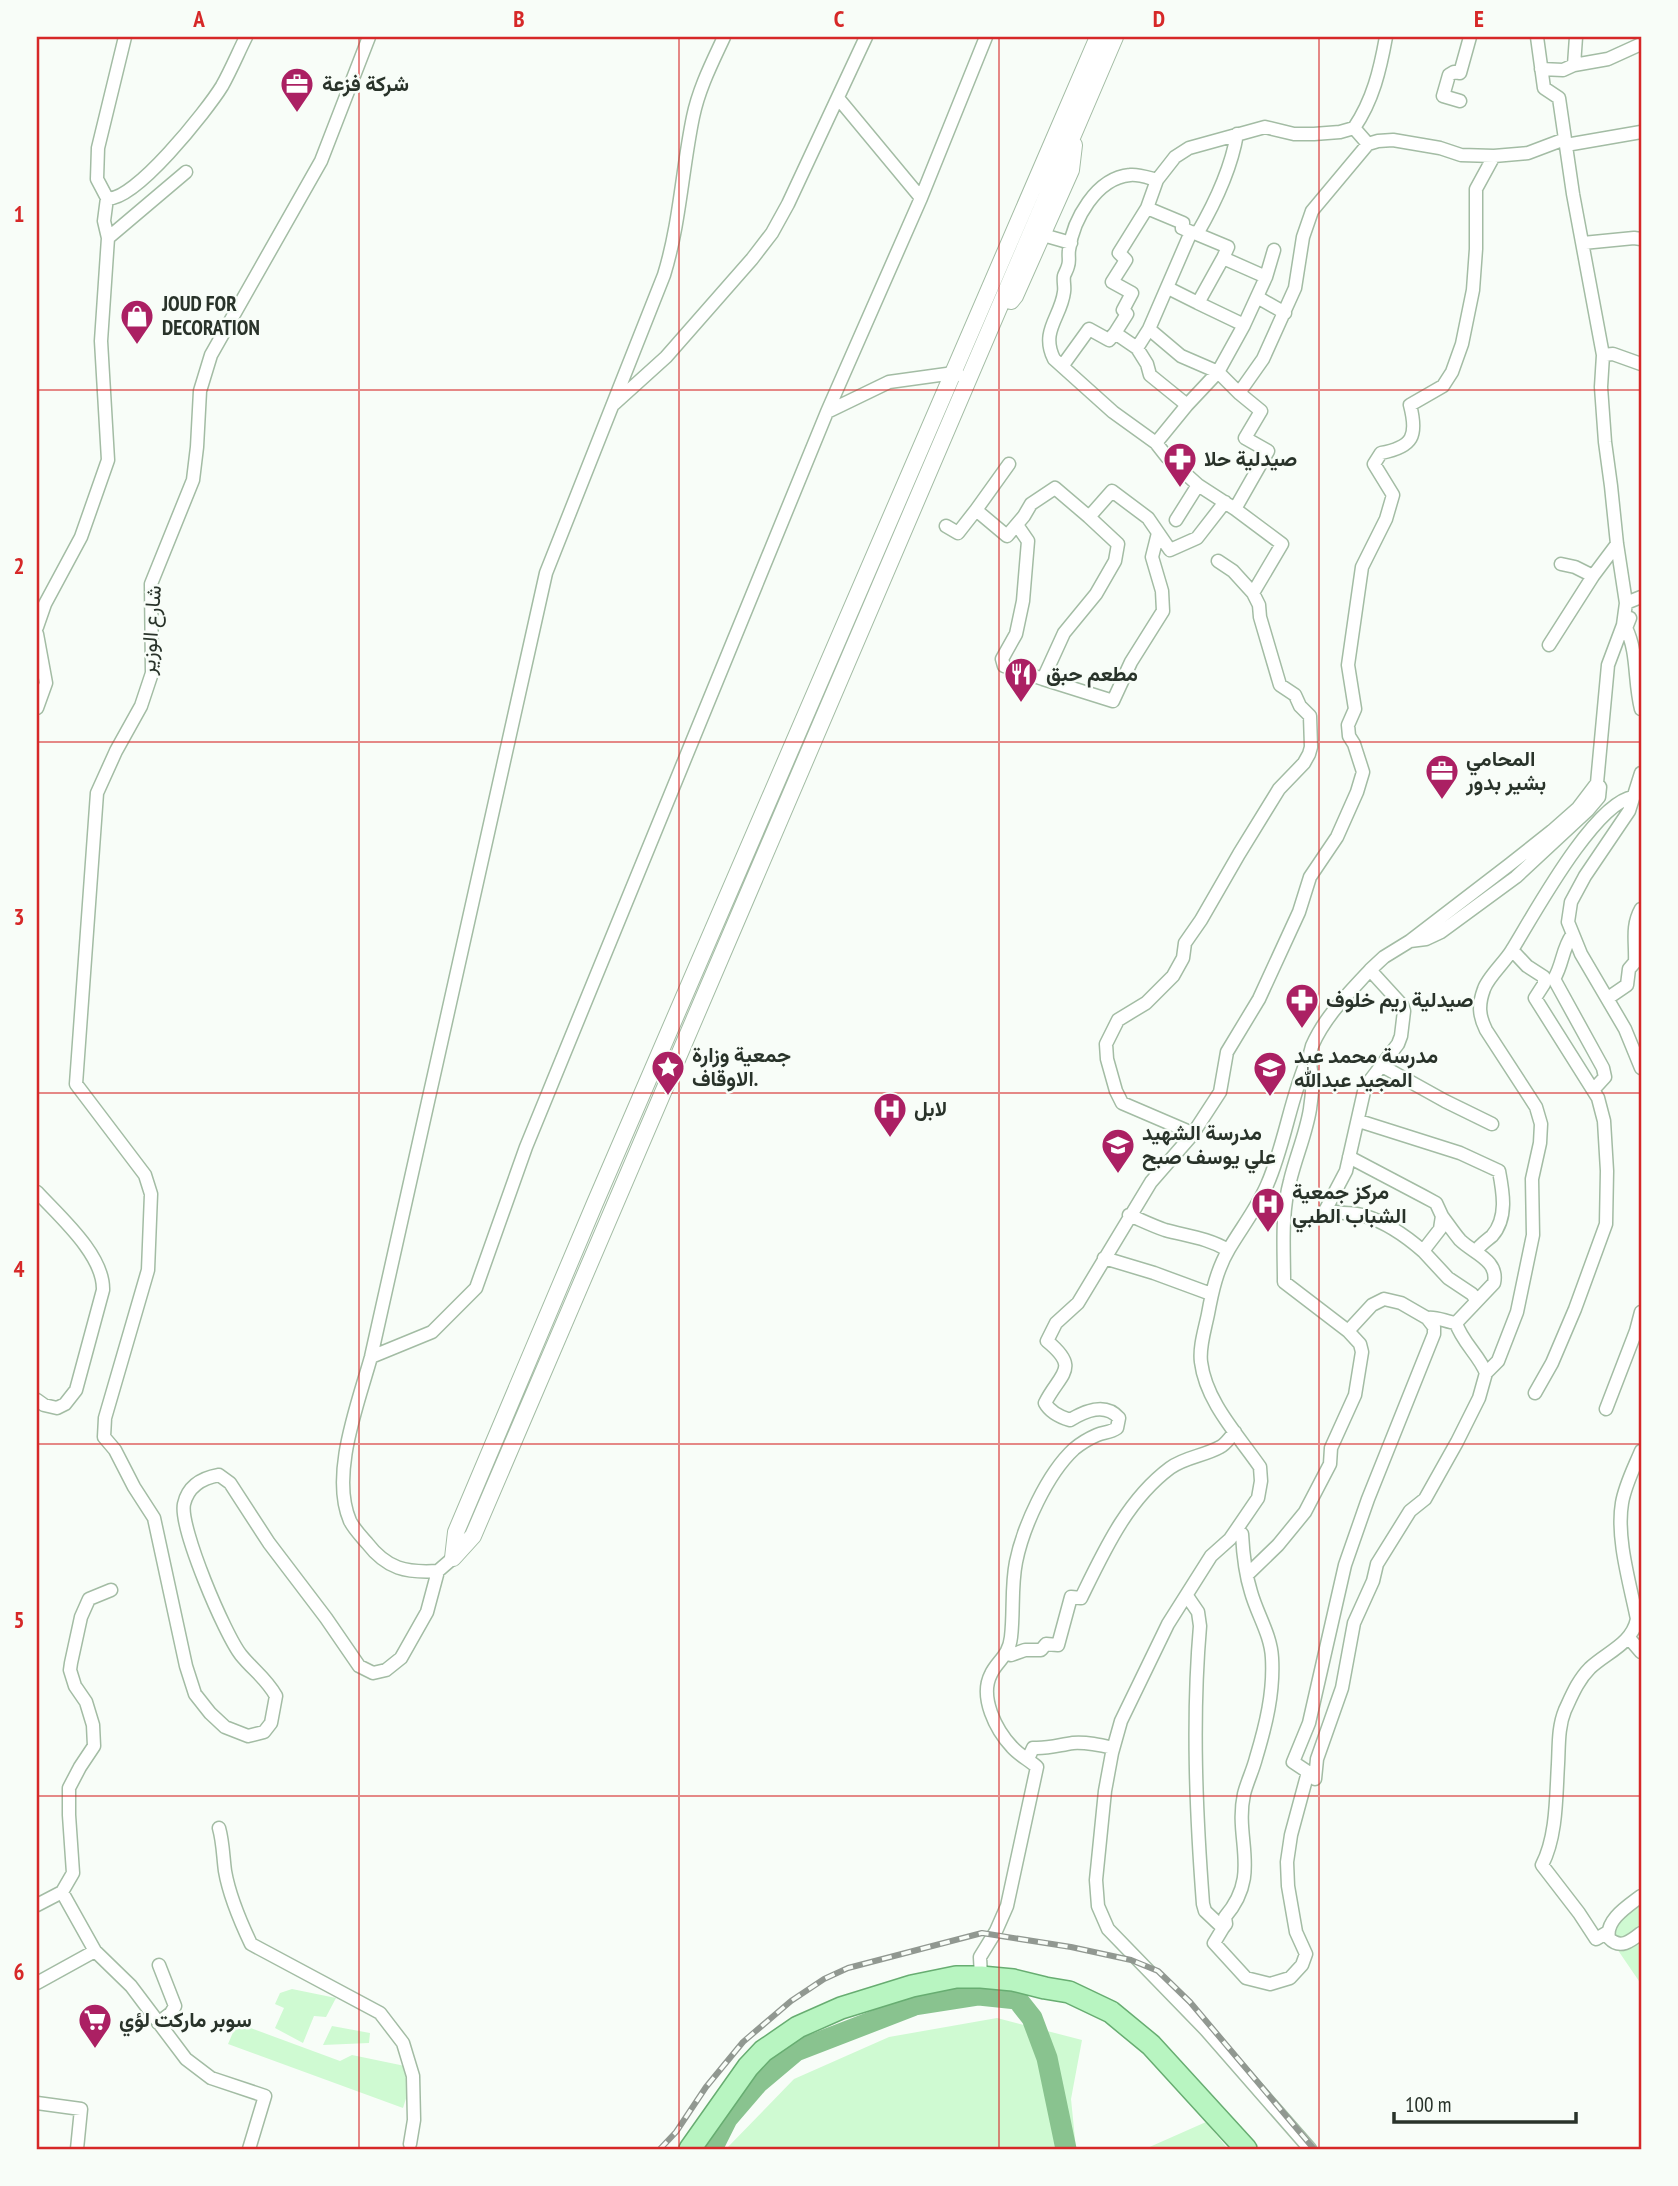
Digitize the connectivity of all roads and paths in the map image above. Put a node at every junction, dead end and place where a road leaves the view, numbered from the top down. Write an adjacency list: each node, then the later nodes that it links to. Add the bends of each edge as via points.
1 (125, 37): 27 (street, via 98,148 97,179)
2 (246, 37): 27 (street, via 195,124 130,191)
3 (369, 37): 118 (street, شارع الوزير, via 321,161 211,355 200,391 193,480 151,584 152,673 141,706 97,793 76,1084 145,1175 151,1194 148,1270 105,1418 104,1437 155,1518 195,1694 225,1727 248,1736 264,1732 271,1724 276,1696 228,1634 187,1534 184,1503 191,1487 206,1477 219,1475 230,1483 359,1666 373,1673 401,1658 427,1612)
4 (724, 37): 54 (street, via 693,117 669,258)
5 (866, 37): 16 (street)
6 (986, 37): 28 (street)
7 (1098, 37): 52 (street)
8 (1115, 37): 19 (street)
9 (1386, 37): 18 (street, via 1377,81)
10 (1470, 37): 17 (street, via 1460,73 1449,75 1443,96)
11 (1537, 37): 15 (street)
12 (1576, 37): 14 (street)
13 (1641, 44): 14 (street, via 1608,59)
14 (1574, 65): 15 (street, via 1563,70)
15 (1541, 69): 22 (street, via 1544,88 1559,98)
16 (838, 98): 28 (street); 54 (street, via 763,246 666,357)
17 (1460, 101)
18 (1354, 128): 21 (street, via 1294,134 1265,127); 23 (street)
19 (1075, 129): 31 (street, via 1071,170); 44 (street)
20 (1641, 132): 22 (street)
21 (1237, 134): 26 (street, via 1189,148 1175,157); 30 (street, via 1224,181)
22 (1565, 142): 24 (street, via 1528,153); 35 (street)
23 (1368, 144): 24 (street, via 1393,141 1461,155); 42 (street, via 1308,219 1295,288)
24 (1494, 156): 94 (street, via 1476,190 1473,289 1452,372 1443,386 1410,405 1414,421 1408,441 1399,449 1381,453 1374,464 1393,495 1362,567 1348,665 1355,709 1349,736 1363,772 1360,782 1337,836 1310,877 1259,999 1227,1052 1220,1092)
25 (186, 172): 32 (street)
26 (1157, 180): 29 (street); 34 (street, via 1130,175 1097,192 1084,209)
27 (107, 198): 32 (street, via 104,221)
28 (921, 198): 56 (street)
29 (1147, 208): 30 (street, via 1183,223 1182,228); 46 (street, via 1119,253 1126,260 1112,282 1132,293 1123,310 1127,314)
30 (1194, 233): 37 (street, via 1228,247); 39 (street)
31 (1043, 235): 34 (street); 44 (street, via 1015,296)
32 (108, 237): 74 (street, via 101,341 108,460 81,537)
33 (1641, 239): 35 (street)
34 (1071, 243): 50 (street, via 1065,291 1052,321 1048,347)
35 (1583, 243): 48 (street)
36 (1275, 250): 38 (street)
37 (1223, 258): 38 (street); 41 (street)
38 (1266, 277): 40 (street)
39 (1168, 288): 41 (street); 45 (street)
40 (1256, 297): 42 (street); 43 (street)
41 (1198, 303): 43 (street)
42 (1285, 313): 53 (street, via 1263,359)
43 (1244, 325): 51 (street)
44 (990, 327): 52 (street)
45 (1149, 329): 47 (street); 51 (street, via 1181,356)
46 (1115, 333): 47 (street); 50 (street, via 1110,340 1089,329)
47 (1137, 348): 55 (street, via 1150,375)
48 (1603, 355): 49 (street); 67 (street, via 1603,419)
49 (1641, 364)
50 (1063, 365): 57 (street, via 1113,412)
51 (1218, 372): 53 (street); 55 (street)
52 (961, 376): 56 (street, via 889,382); 117 (street, via 473,1536)
53 (1239, 393): 60 (street, via 1261,411 1245,438 1268,451)
54 (614, 404): 109 (street, via 546,573)
55 (1187, 405): 57 (street)
56 (827, 412): 109 (street, via 526,1147 476,1288 432,1332)
57 (1156, 443): 59 (street)
58 (1009, 464): 61 (street)
59 (1198, 485): 60 (street); 63 (street)
60 (1230, 506): 66 (street, via 1197,538 1170,550); 71 (street, via 1282,544)
61 (975, 510): 64 (street, via 1007,536); 65 (street, via 958,533)
62 (1089, 517): 64 (street, via 1055,488 1031,505); 66 (street, via 1112,491 1148,518); 77 (street, via 1118,544 1115,561 1096,594 1063,633)
63 (1176, 520)
64 (1017, 525): 77 (street, via 1028,541 1023,601 1016,634 1002,659 1004,666)
65 (946, 526)
66 (1158, 533): 77 (street, via 1152,556 1163,611 1113,701)
67 (1617, 544): 70 (street); 73 (street)
68 (1218, 561): 71 (street)
69 (1561, 564): 70 (street)
70 (1593, 576): 76 (street)
71 (1253, 593): 94 (street, via 1280,685 1295,695 1310,716 1309,754 1279,789 1185,943 1173,976 1146,1003 1118,1020 1106,1044 1122,1103)
72 (1641, 597): 73 (street)
73 (1626, 603): 79 (street, via 1633,613 1626,628 1632,641); 85 (street, via 1608,665 1599,797 1516,877 1441,932 1409,940)
74 (37, 627)
75 (37, 634): 78 (street, via 46,683)
76 (1549, 645)
77 (1043, 679)
78 (37, 708)
79 (1641, 709)
80 (1641, 773): 81 (street)
81 (1633, 797): 83 (street, via 1629,811 1571,902 1568,922); 84 (street, via 1621,800 1578,845)
82 (1641, 909): 87 (street, via 1633,937 1635,962 1627,985)
83 (1572, 935): 86 (street, via 1565,945 1562,966); 87 (street)
84 (1512, 950): 86 (street, via 1527,966); 110 (street, via 1485,985 1479,1016 1536,1107 1540,1143 1532,1179 1533,1235 1517,1312 1498,1361)
85 (1370, 970): 88 (street, via 1320,1028); 89 (street, via 1404,1011 1398,1044)
86 (1549, 978): 91 (street, via 1603,1068 1605,1077); 91 (street, via 1535,998)
87 (1608, 998): 90 (street)
88 (1308, 1058): 99 (street, via 1274,1169 1259,1203); 108 (street, via 1310,1109 1290,1181 1282,1247 1284,1282)
89 (1382, 1066): 92 (street, via 1365,1087); 93 (street)
90 (1641, 1068)
91 (1594, 1089): 111 (street, via 1604,1121 1606,1224 1575,1309)
92 (1359, 1121): 95 (street); 101 (street, via 1460,1153 1499,1171 1500,1220)
93 (1492, 1124)
94 (1192, 1135): 97 (street)
95 (1349, 1157): 98 (street, via 1430,1199); 100 (street, via 1326,1209 1364,1215)
96 (37, 1192): 112 (street, via 83,1242 103,1276 76,1390 57,1408)
97 (1129, 1215): 99 (street); 102 (street)
98 (1442, 1216): 100 (street, via 1440,1229); 101 (street)
99 (1228, 1250): 103 (street)
100 (1423, 1251): 104 (street)
101 (1476, 1251): 104 (street, via 1492,1266 1495,1278)
102 (1104, 1258): 103 (street); 124 (street, via 1078,1303 1049,1335 1047,1340 1066,1363 1045,1403 1070,1420 1084,1411 1108,1410 1119,1418 1118,1423 1110,1433 1099,1434 1074,1449 1040,1498 1016,1562)
103 (1211, 1294): 114 (street, via 1201,1361 1213,1401)
104 (1476, 1300): 107 (street)
105 (1641, 1312): 113 (street)
106 (1427, 1318): 107 (street); 108 (street, via 1384,1298); 127 (street, via 1434,1334 1345,1565 1309,1723 1293,1762)
107 (1455, 1323): 110 (street)
108 (1348, 1331): 119 (street, via 1362,1352 1355,1395 1331,1447 1331,1464 1305,1513)
109 (371, 1357): 118 (street, via 344,1458 342,1494 351,1523 392,1566)
110 (1486, 1373): 127 (street, via 1479,1398 1425,1499 1410,1511 1377,1564 1354,1623 1342,1688 1317,1759 1315,1779)
111 (1535, 1393)
112 (37, 1400)
113 (1605, 1409)
114 (1235, 1432): 116 (street, via 1260,1467 1262,1481 1258,1498); 124 (street, via 1222,1447 1170,1468 1142,1496 1114,1531 1081,1598 1070,1597 1058,1645)
115 (1641, 1451): 122 (street, via 1622,1506 1622,1537 1637,1619)
116 (1237, 1530): 119 (street, via 1242,1534); 121 (street, via 1211,1556)
117 (453, 1558): 118 (street)
118 (438, 1572)
119 (1247, 1575): 132 (street, via 1270,1640 1272,1683 1264,1733 1244,1794 1244,1880)
120 (111, 1590): 129 (street, via 89,1599 80,1617 71,1663 75,1686 93,1725 94,1746 69,1788 73,1873)
121 (1187, 1596): 125 (street, via 1168,1624 1121,1721); 132 (street, via 1198,1612 1200,1626 1196,1760 1203,1904)
122 (1629, 1638): 123 (street); 133 (street, via 1579,1681 1563,1714 1551,1848 1542,1865 1595,1939)
123 (1641, 1652)
124 (1006, 1653): 126 (street, via 991,1673 986,1694 1004,1736)
125 (1113, 1748): 126 (street, via 1088,1743 1033,1748); 146 (street, via 1096,1880 1098,1906 1108,1929 1206,2030)
126 (1028, 1759): 137 (street, via 1037,1767 1020,1854 1007,1906 980,1958)
127 (1308, 1772): 132 (street, via 1287,1861 1296,1932 1306,1954 1303,1965 1290,1978 1270,1984 1246,1978 1214,1943)
128 (219, 1828): 141 (street, via 225,1871 251,1944 380,2014 402,2043 413,2076)
129 (62, 1892): 131 (street); 135 (street)
130 (1641, 1896): 133 (street, via 1616,1918)
131 (37, 1905)
132 (1223, 1927)
133 (1608, 1932): 134 (street, via 1618,1944)
134 (1641, 1933)
135 (95, 1951): 138 (street); 139 (street, via 131,1986)
136 (159, 1965): 139 (street, via 175,2006)
137 (981, 1977): 144 (main road, via 912,1986 817,2017 790,2032 748,2067); 145 (main road, via 1069,1992 1111,2012 1151,2045)
138 (37, 1983)
139 (158, 2023): 143 (street, via 186,2059 211,2078 265,2096)
140 (37, 2103): 142 (street, via 81,2109)
141 (410, 2144)
142 (77, 2149)
143 (249, 2149)
144 (690, 2149)
145 (1246, 2149)
146 (1310, 2149)

